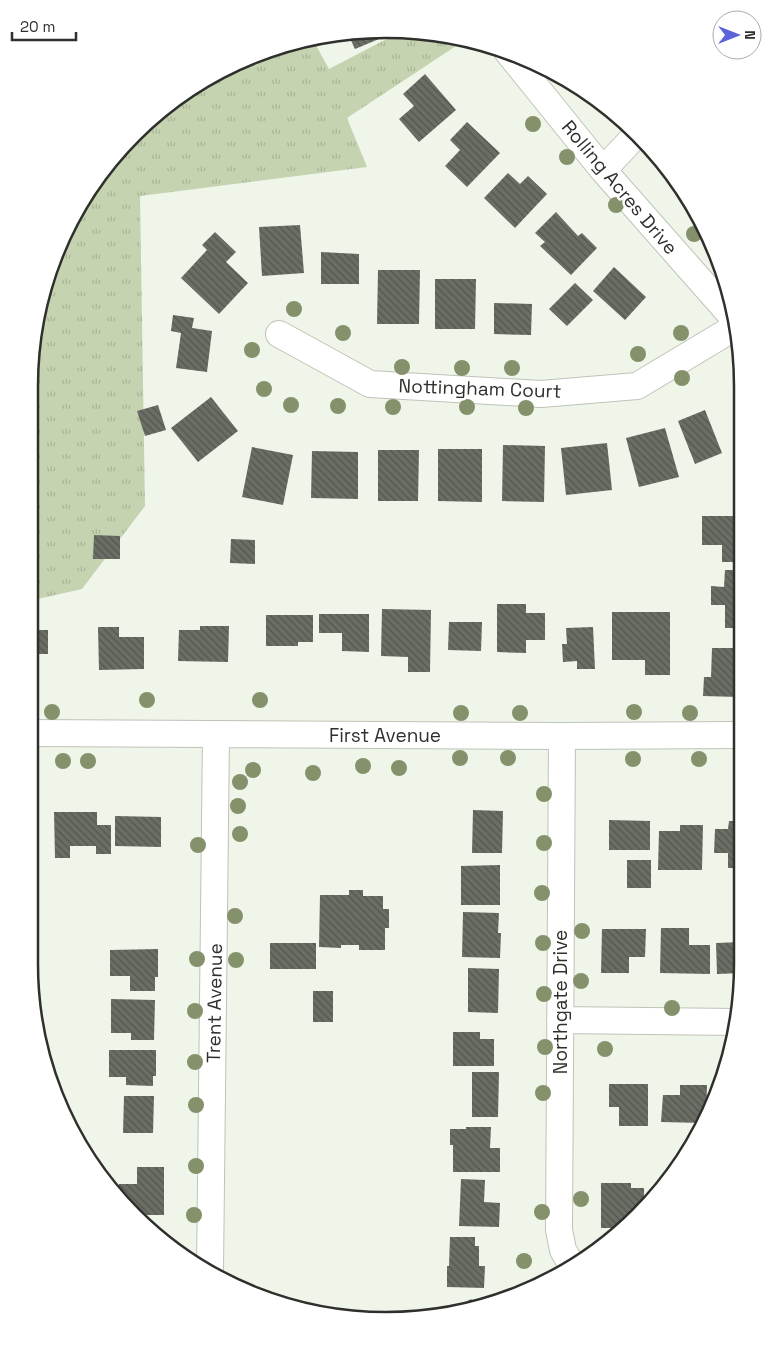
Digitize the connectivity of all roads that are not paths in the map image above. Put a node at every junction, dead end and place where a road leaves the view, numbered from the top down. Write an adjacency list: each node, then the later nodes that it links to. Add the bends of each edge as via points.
1 (518, 64): 3 (street, Rolling Acres Drive)
2 (632, 140): 3 (street)
3 (603, 170): 4 (street, Rolling Acres Drive)
4 (726, 310)
5 (730, 330): 6 (street, Nottingham Court, via 637,386 541,394 370,384)
6 (279, 334)
7 (38, 733): 8 (street, First Avenue)
8 (216, 734): 10 (street, First Avenue); 14 (street, Trent Avenue)
9 (734, 735): 10 (street, First Avenue)
10 (562, 736): 11 (street, Northgate Drive)
11 (560, 1020): 12 (street); 13 (street, Northgate Drive, via 559,1230 562,1250)
12 (730, 1022)
13 (569, 1261)
14 (206, 1262)

